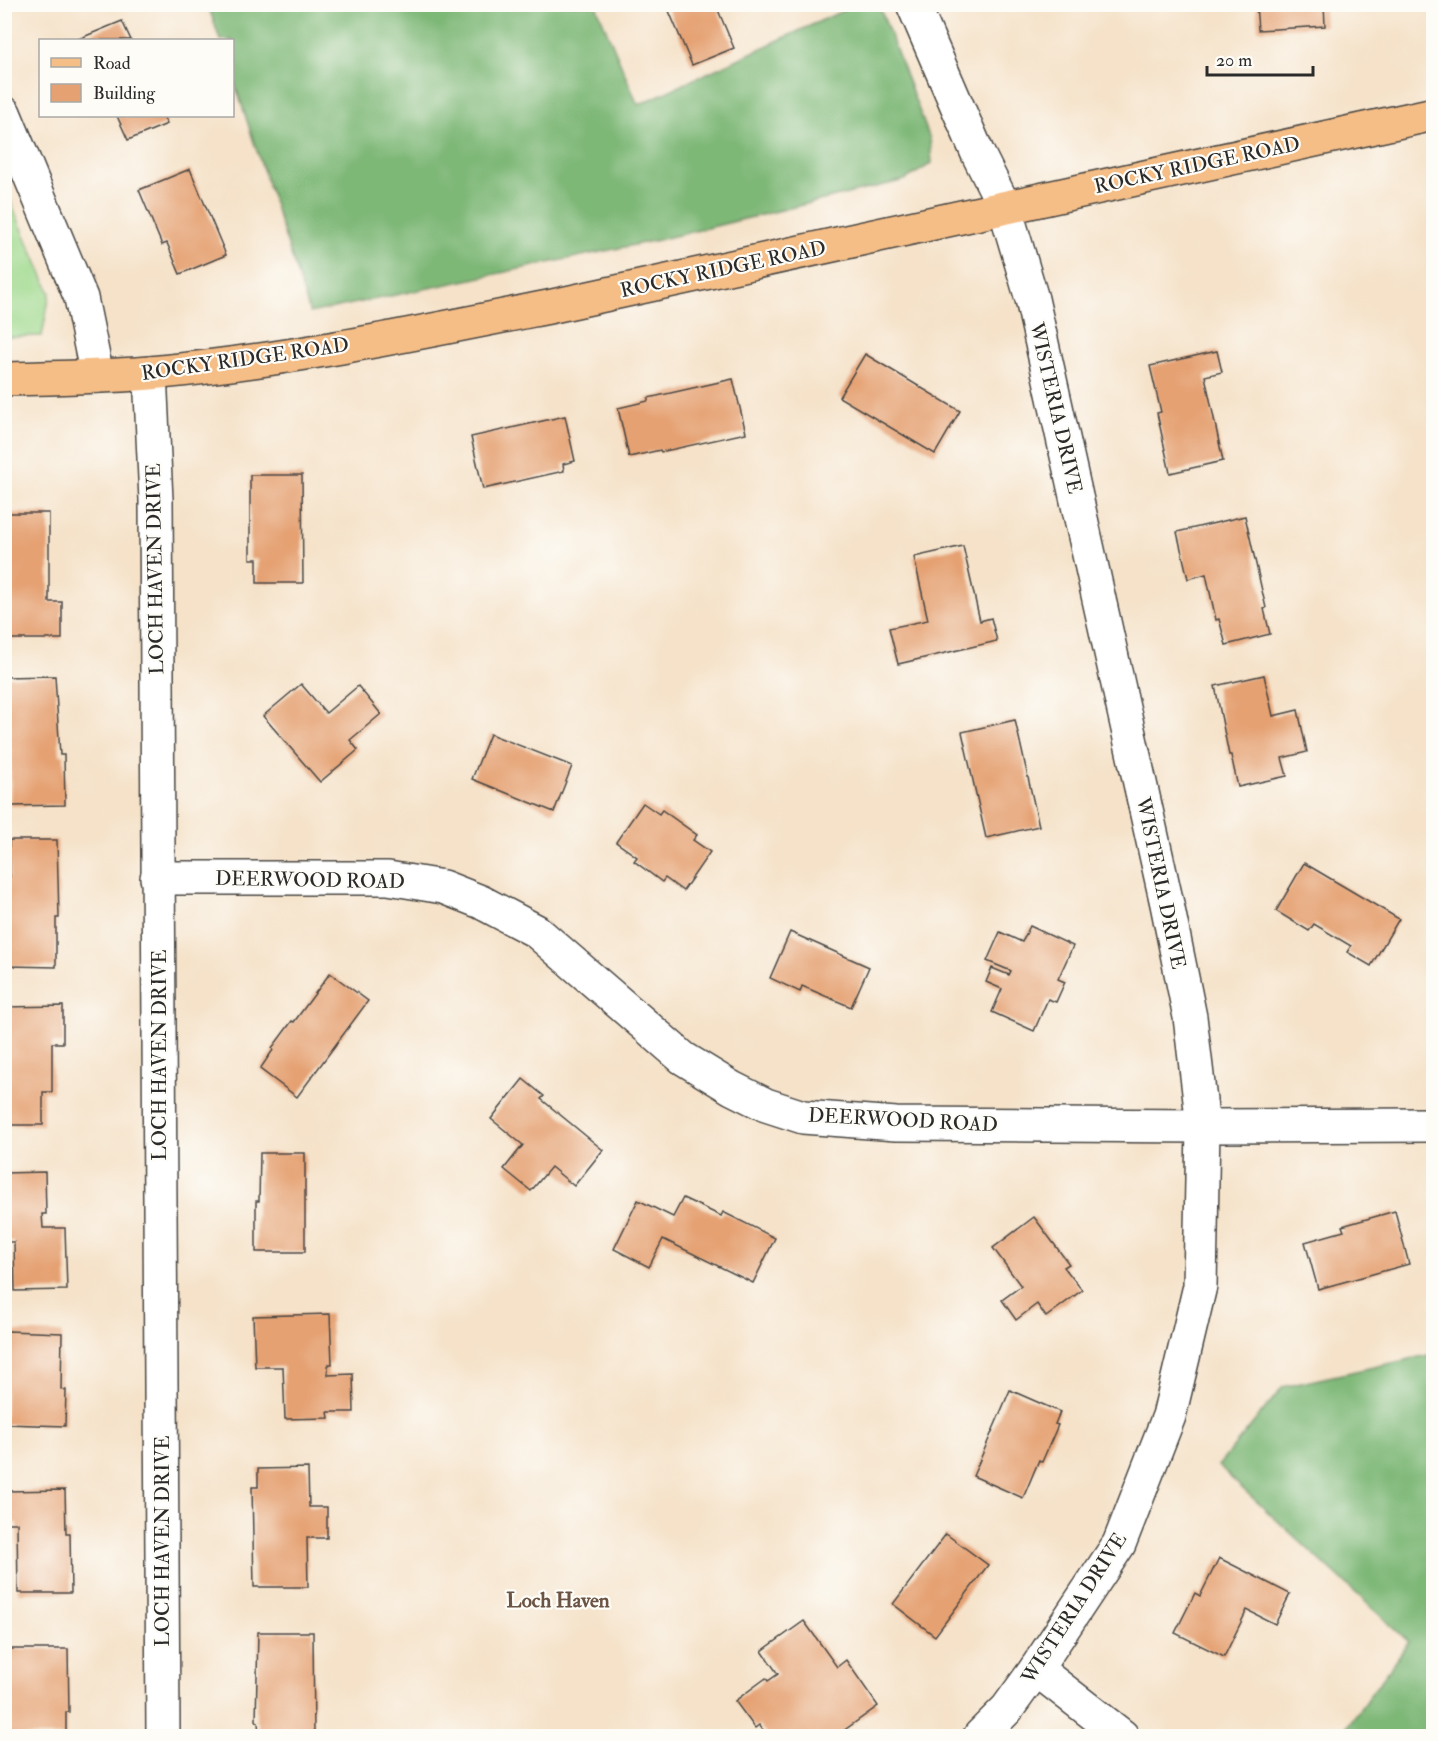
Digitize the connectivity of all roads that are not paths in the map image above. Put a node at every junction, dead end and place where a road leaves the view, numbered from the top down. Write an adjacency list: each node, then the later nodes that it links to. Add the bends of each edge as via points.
1 (913, 4): 4 (street, WISTERIA DRIVE)
2 (4, 113): 6 (street, via 81,298)
3 (1434, 114): 4 (main road, ROCKY RIDGE ROAD)
4 (1005, 208): 5 (main road, ROCKY RIDGE ROAD, via 417,334); 10 (street, WISTERIA DRIVE, via 1032,299 1167,904 1190,1017)
5 (150, 373): 6 (main road, ROCKY RIDGE ROAD); 8 (street, LOCH HAVEN DRIVE, via 156,500)
6 (97, 376): 7 (main road, ROCKY RIDGE ROAD)
7 (4, 379)
8 (157, 878): 10 (street, DEERWOOD ROAD, via 388,878 443,887 536,931 683,1058 766,1105 803,1117 896,1124); 12 (street, LOCH HAVEN DRIVE)
9 (1434, 1125): 10 (street, DEERWOOD ROAD)
10 (1203, 1126): 11 (street, WISTERIA DRIVE, via 1200,1286 1169,1416 1119,1544)
11 (1036, 1669): 13 (street, WISTERIA DRIVE, via 1007,1709); 14 (street)
12 (163, 1737)
13 (980, 1737)
14 (1122, 1737)

